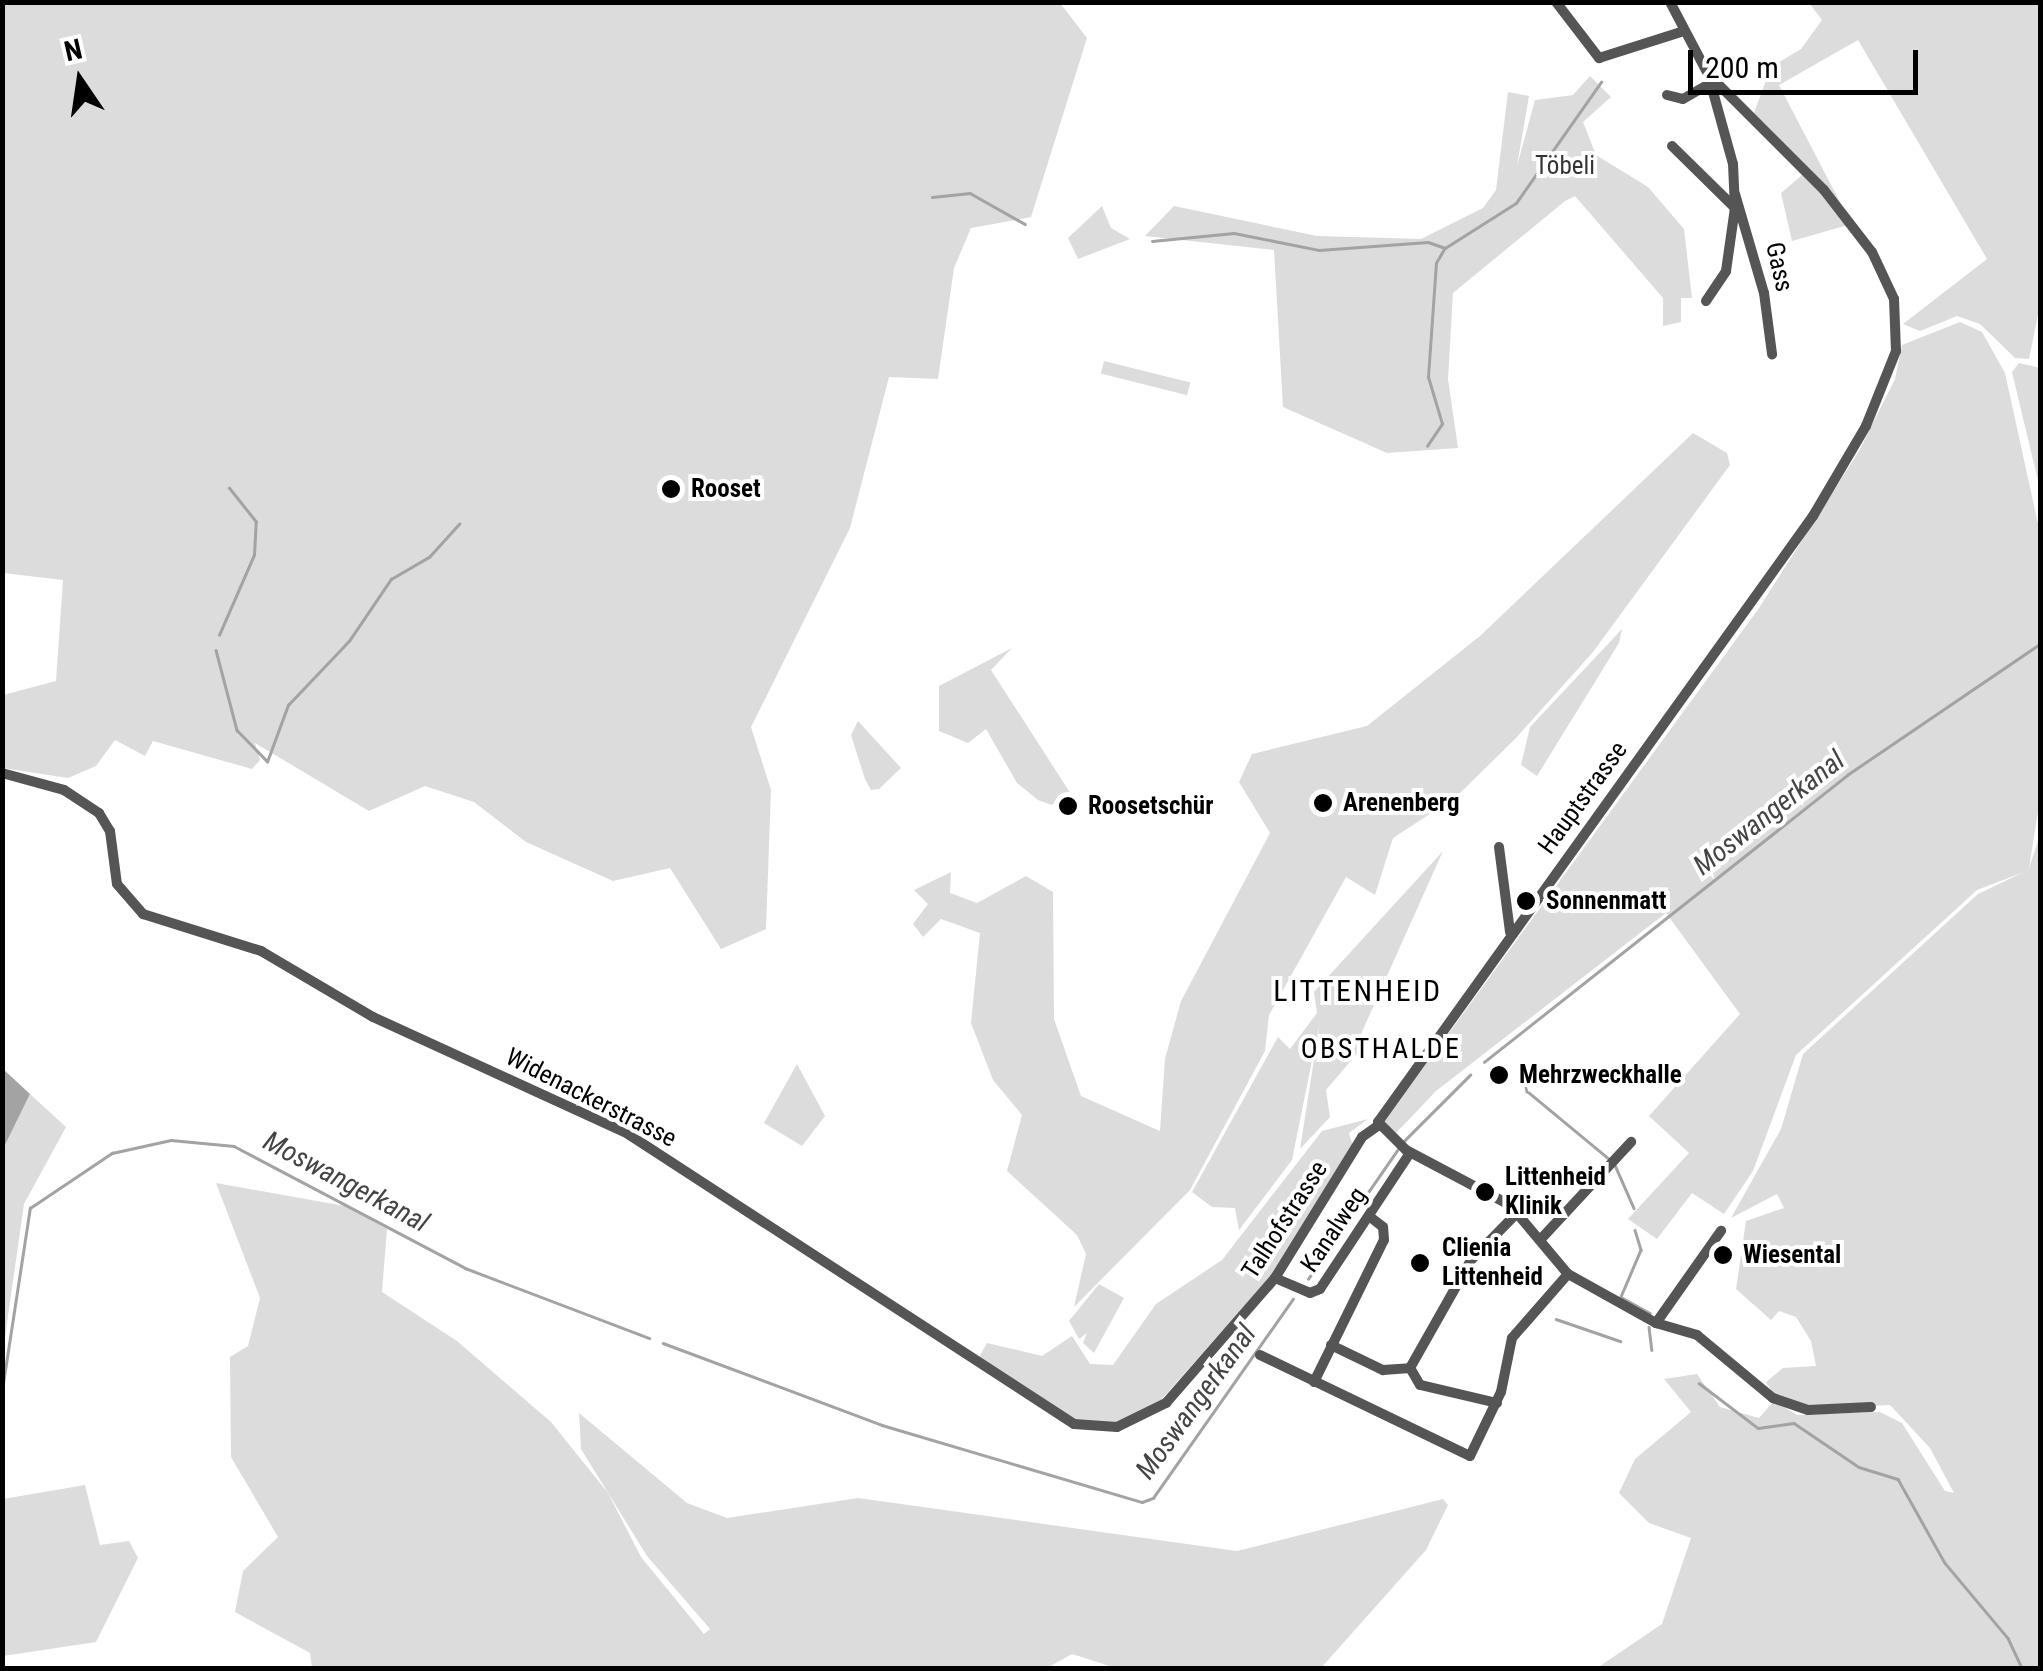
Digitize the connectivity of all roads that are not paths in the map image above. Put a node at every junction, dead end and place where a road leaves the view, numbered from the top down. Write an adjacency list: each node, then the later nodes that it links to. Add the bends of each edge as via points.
1 (1556, 2): 3 (street, via 1599,58)
2 (1670, 2): 3 (street, Hauptstrasse)
3 (1681, 32): 4 (street, Hauptstrasse)
4 (1708, 80): 5 (street, via 1684,99); 7 (street, via 1724,124); 13 (street, Hauptstrasse, via 1866,243 1894,298 1896,351 1866,426 1813,516)
5 (1667, 96)
6 (1672, 146): 8 (street)
7 (1735, 194): 8 (street); 10 (street, Gass, via 1764,293)
8 (1735, 208): 9 (street, via 1726,270)
9 (1706, 300)
10 (1772, 354)
11 (2, 773): 24 (street, Widenackerstrasse, via 64,790 99,812 110,830 116,884 144,914 261,952 373,1018 628,1134 1074,1424 1118,1426 1144,1418)
12 (1498, 847): 13 (street)
13 (1510, 932): 14 (street, Hauptstrasse, via 1382,1107)
14 (1378, 1125): 16 (street); 22 (street, Talhofstrasse, via 1362,1137)
15 (1631, 1142): 20 (street)
16 (1408, 1152): 17 (street); 18 (street, Kanalweg)
17 (1517, 1213): 20 (street); 27 (street, via 1471,1260)
18 (1368, 1216): 22 (street, Kanalweg, via 1320,1289 1310,1293); 25 (street, via 1386,1230 1384,1240)
19 (1721, 1231): 23 (street)
20 (1540, 1240): 21 (street)
21 (1568, 1274): 23 (street); 29 (street, via 1512,1338)
22 (1275, 1278): 24 (street, Talhofstrasse)
23 (1656, 1323): 30 (street, via 1698,1335 1793,1408)
24 (1224, 1337)
25 (1332, 1345): 27 (street, via 1383,1370); 28 (street)
26 (1260, 1356): 28 (street)
27 (1410, 1368): 29 (street, via 1420,1385)
28 (1314, 1382): 29 (street, via 1466,1456)
29 (1497, 1403)
30 (1871, 1407)

